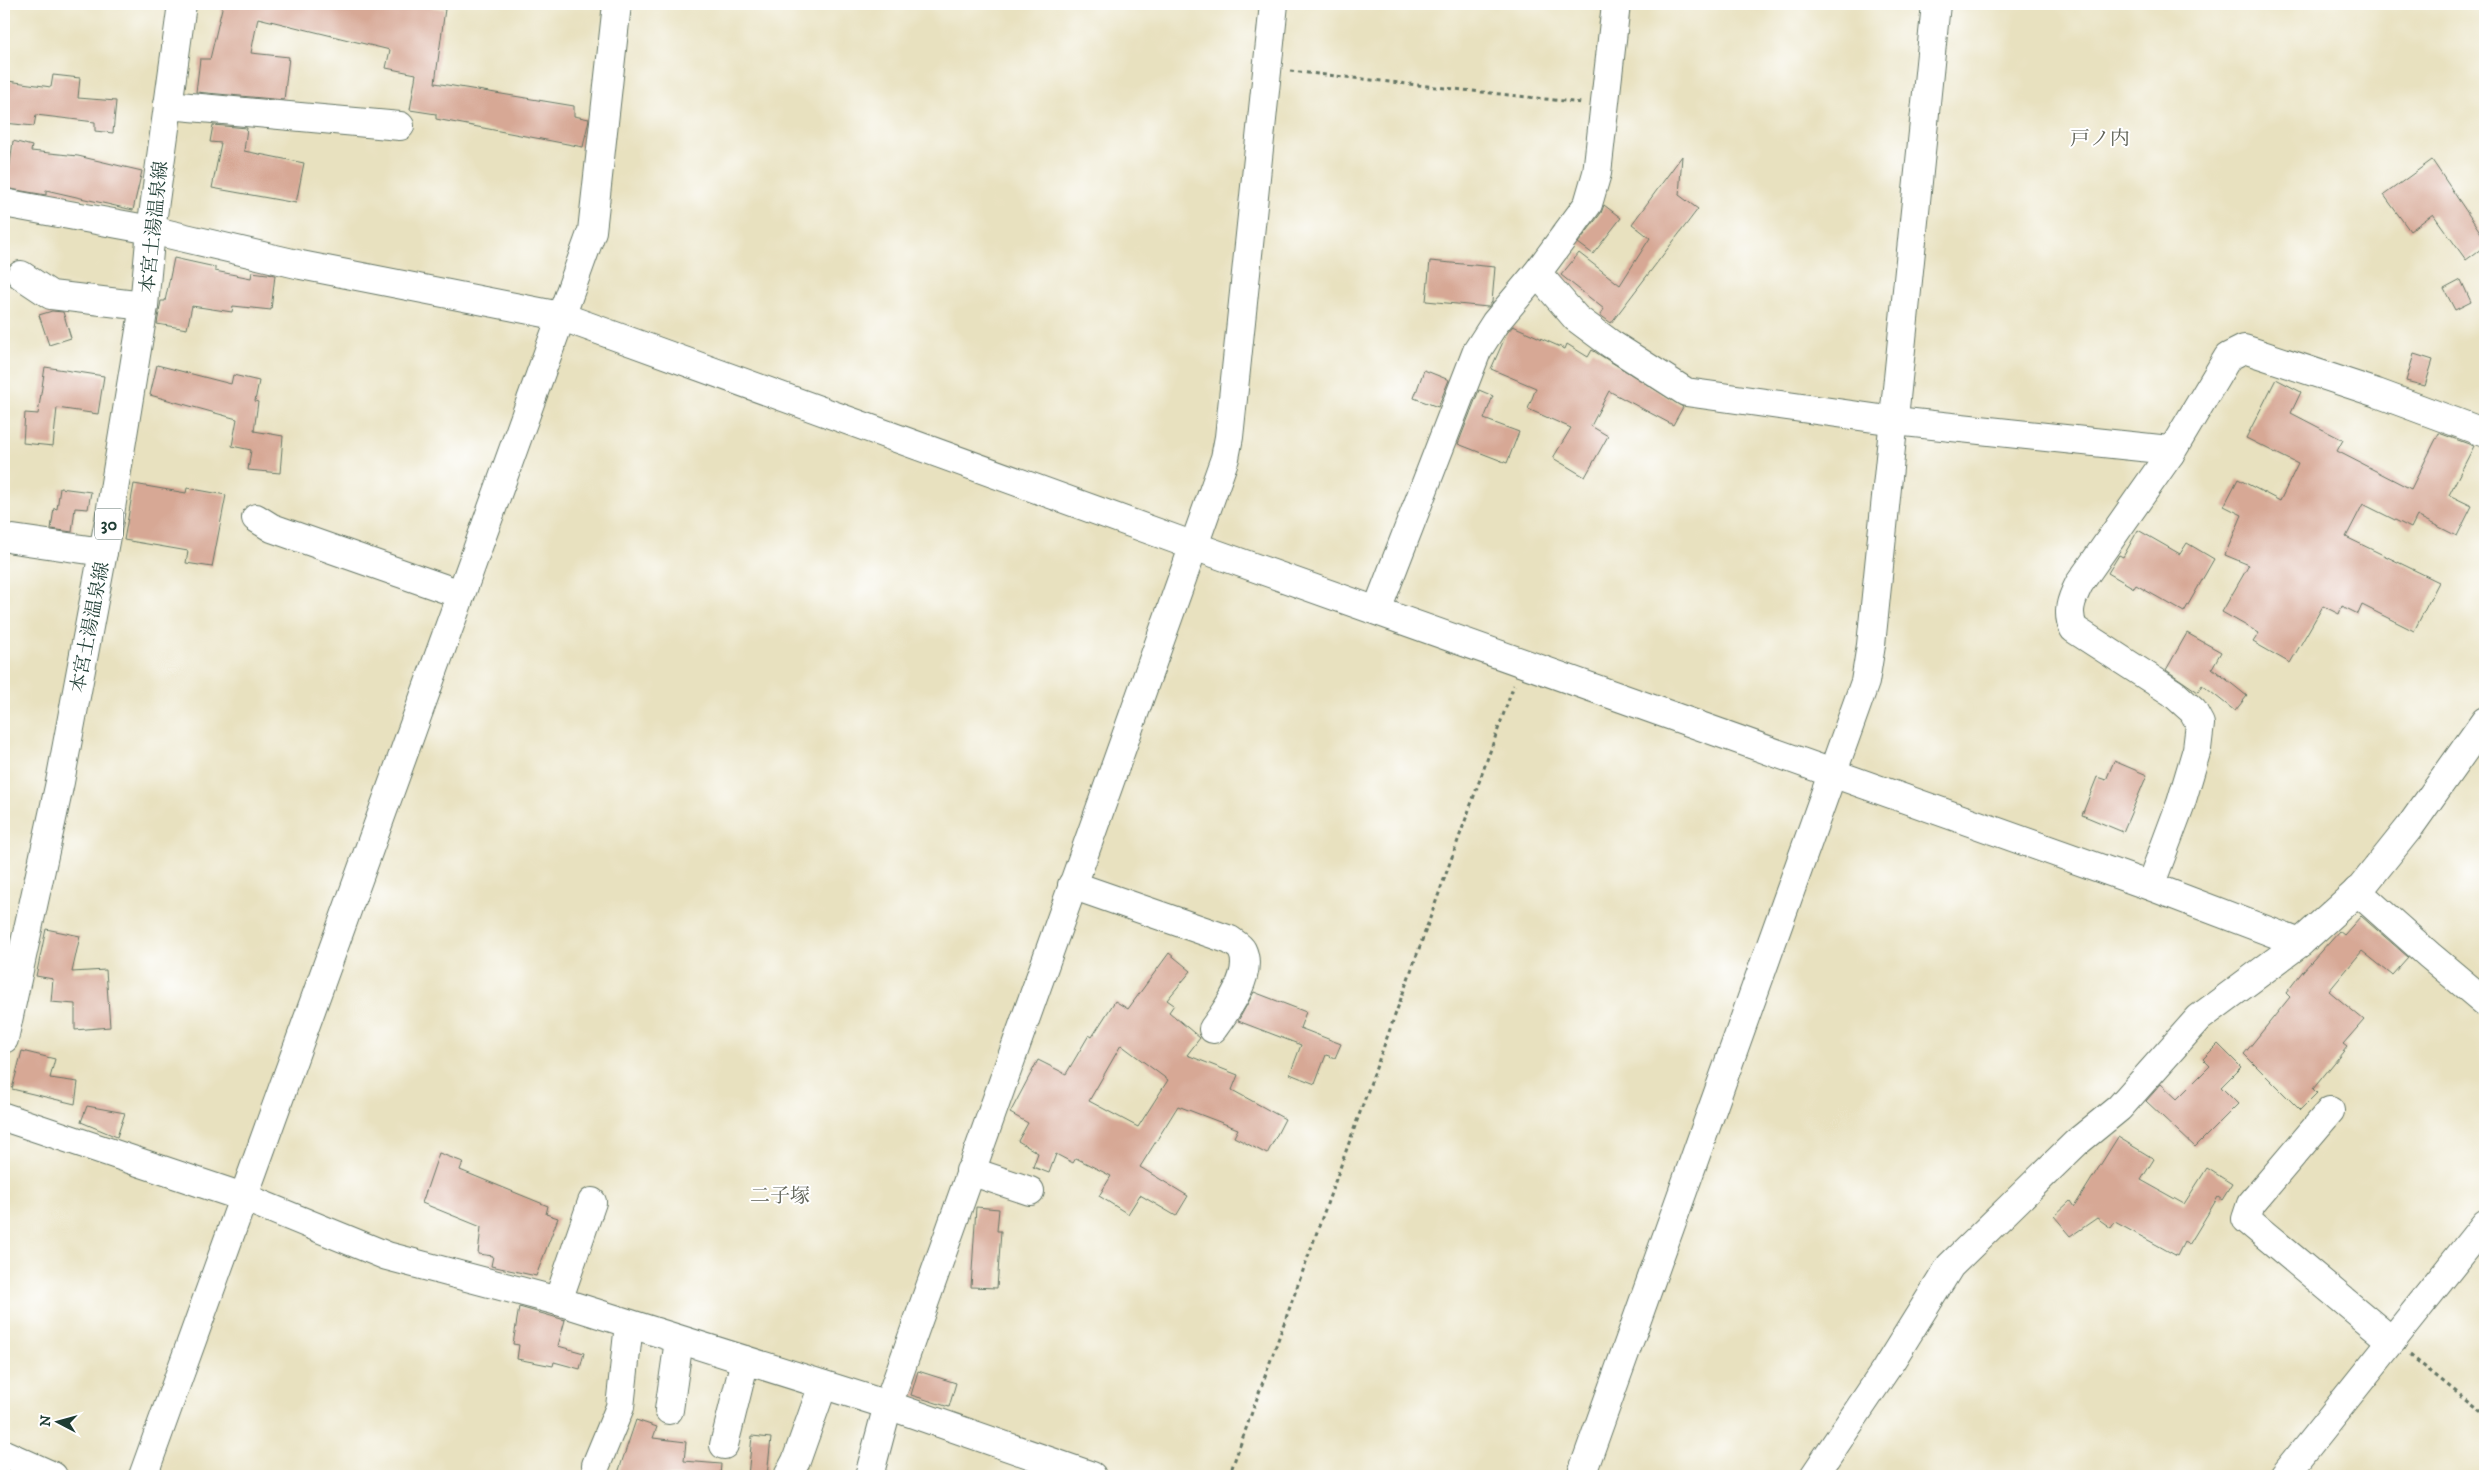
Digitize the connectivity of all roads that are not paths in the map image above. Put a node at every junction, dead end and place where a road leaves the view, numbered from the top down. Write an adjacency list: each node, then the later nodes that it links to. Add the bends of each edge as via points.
1 (182, 4): 6 (main road, 本宮土湯温泉線 / 30)
2 (617, 4): 13 (main road, via 592,231)
3 (1274, 4): 19 (main road, via 1229,437 1225,458)
4 (1616, 4): 10 (main road, via 1596,173 1588,204)
5 (1936, 4): 14 (main road)
6 (168, 105): 7 (main road); 9 (main road, 本宮土湯温泉線 / 30)
7 (400, 126)
8 (4, 203): 9 (main road)
9 (151, 230): 12 (main road, 本宮土湯温泉線 / 30); 13 (main road, via 301,265)
10 (1537, 273): 14 (main road, via 1576,318 1686,392); 22 (main road, via 1477,350)
11 (21, 275): 12 (main road, via 51,295)
12 (144, 306): 20 (main road, 本宮土湯温泉線 / 30)
13 (560, 316): 19 (main road); 21 (main road)
14 (1895, 421): 16 (main road, via 2160,449); 24 (main road, via 1872,645 1865,682)
15 (2485, 432): 16 (main road, via 2244,349 2228,357)
16 (2170, 454): 26 (main road, via 2079,584 2069,614 2074,629 2173,693 2193,711 2200,724 2198,749)
17 (256, 518): 21 (main road, via 272,528)
18 (14, 539): 20 (main road)
19 (1194, 546): 22 (main road); 25 (main road)
20 (103, 552): 31 (main road, 本宮土湯温泉線 / 30, via 60,782)
21 (460, 594): 36 (main road)
22 (1377, 610): 24 (main road)
23 (2485, 721): 27 (main road, via 2409,828)
24 (1832, 774): 26 (main road); 55 (main road)
25 (1072, 885): 30 (main road, via 1230,940 1242,949 1245,960 1237,993); 34 (main road)
26 (2150, 886): 28 (main road)
27 (2357, 891): 28 (main road); 29 (main road)
28 (2300, 943): 56 (main road, via 2199,1018 2119,1108 2076,1143 1950,1266)
29 (2485, 1002)
30 (1213, 1029)
31 (4, 1039)
32 (2330, 1111): 42 (main road, via 2251,1204 2246,1219)
33 (4, 1117): 36 (main road)
34 (970, 1171): 35 (main road); 45 (main road)
35 (1030, 1191)
36 (243, 1197): 39 (main road, via 387,1256); 51 (main road)
37 (592, 1202): 39 (main road)
38 (2485, 1224): 42 (main road)
39 (558, 1301): 40 (main road)
40 (629, 1324): 41 (main road); 49 (main road, via 620,1407)
41 (679, 1340): 43 (main road); 46 (main road)
42 (2392, 1341): 57 (main road)
43 (745, 1360): 44 (main road); 47 (main road)
44 (823, 1385): 45 (main road); 52 (main road)
45 (888, 1405): 53 (main road); 54 (main road)
46 (670, 1410)
47 (724, 1444)
48 (4, 1454): 50 (main road)
49 (596, 1465)
50 (53, 1476)
51 (143, 1476)
52 (788, 1476)
53 (869, 1476)
54 (1092, 1476)
55 (1581, 1476)
56 (1814, 1476)
57 (2284, 1476)

